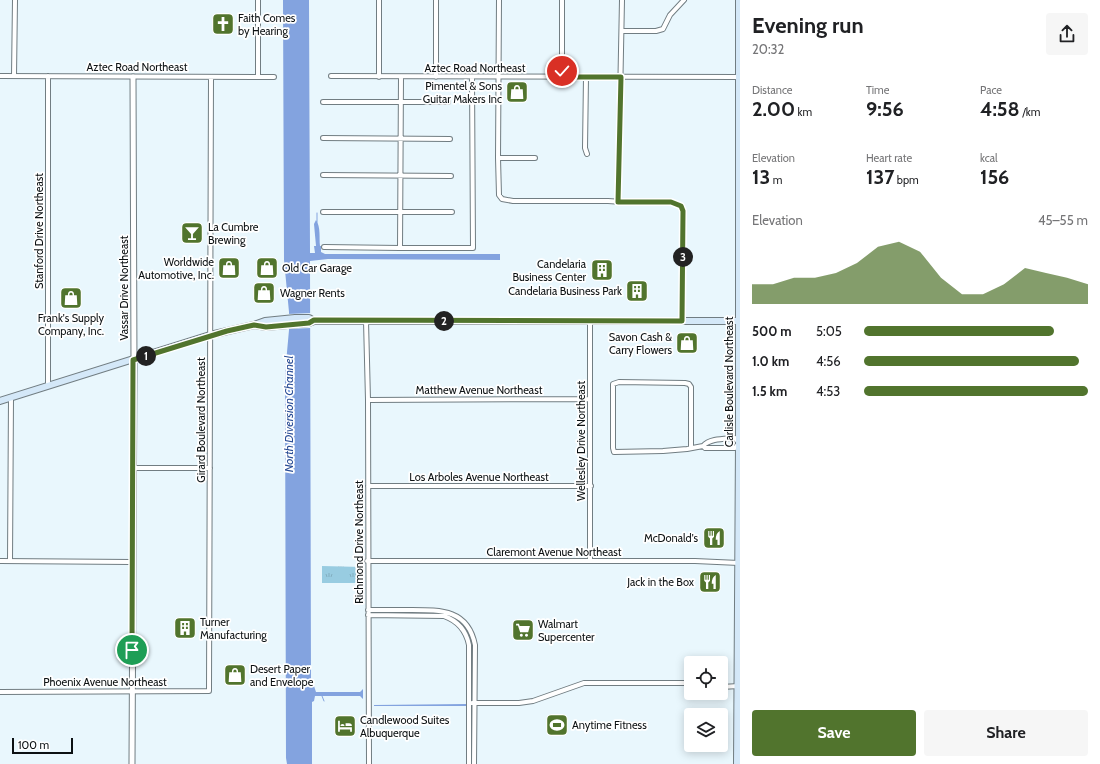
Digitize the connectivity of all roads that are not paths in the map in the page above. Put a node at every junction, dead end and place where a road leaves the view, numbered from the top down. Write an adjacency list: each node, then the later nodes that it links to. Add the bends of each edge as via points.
1 (15, 0): 12 (street)
2 (258, 0): 17 (street)
3 (379, 0): 19 (street)
4 (436, 0): 21 (street)
5 (499, 0): 23 (street)
6 (562, 0): 24 (street)
7 (622, 0): 10 (street)
8 (684, 0): 10 (street, via 670,15 663,28 656,31)
9 (739, 0): 27 (main road, Carlisle Boulevard Northeast)
10 (622, 31): 26 (street)
11 (0, 76): 12 (street, Aztec Road Northeast)
12 (14, 76): 13 (street, Aztec Road Northeast)
13 (48, 76): 15 (street, Aztec Road Northeast); 54 (street, Stanford Drive Northeast)
14 (331, 76): 19 (street, Aztec Road Northeast)
15 (133, 77): 16 (street, Aztec Road Northeast); 53 (street, Vassar Drive Northeast)
16 (211, 77): 17 (street, Aztec Road Northeast); 52 (street, Girard Boulevard Northeast)
17 (258, 77): 18 (street, Aztec Road Northeast)
18 (274, 77)
19 (379, 77): 20 (street, Aztec Road Northeast)
20 (400, 77): 21 (street, Aztec Road Northeast); 30 (street)
21 (436, 77): 22 (street, Aztec Road Northeast)
22 (472, 77): 23 (street, Aztec Road Northeast); 47 (street, via 472,248)
23 (499, 77): 24 (street, Aztec Road Northeast); 37 (street)
24 (562, 77): 25 (street, Aztec Road Northeast)
25 (586, 77): 26 (street, Aztec Road Northeast); 36 (street)
26 (621, 77): 27 (street, Aztec Road Northeast); 42 (street)
27 (740, 77): 28 (main road, Carlisle Boulevard Northeast)
28 (740, 88): 35 (main road, Carlisle Boulevard Northeast)
29 (323, 102): 30 (street)
30 (401, 102): 31 (street); 33 (street)
31 (448, 102)
32 (323, 138): 33 (street)
33 (400, 139): 34 (street); 40 (street)
34 (450, 139)
35 (739, 143): 51 (main road, Carlisle Boulevard Northeast)
36 (587, 154)
37 (498, 158): 38 (street); 42 (street, via 498,189 502,199)
38 (535, 158)
39 (323, 175): 40 (street)
40 (400, 176): 41 (street); 44 (street)
41 (451, 176)
42 (618, 202): 50 (street, via 671,202 681,206)
43 (323, 212): 44 (street)
44 (400, 212): 45 (street); 47 (street)
45 (452, 212)
46 (324, 247): 47 (street)
47 (400, 248)
48 (366, 321): 49 (main road); 52 (main road, via 282,322 266,327 254,325); 57 (street, Richmond Drive Northeast)
49 (590, 321): 50 (main road); 56 (street, Wellesley Drive Northeast)
50 (682, 321): 51 (main road)
51 (739, 321): 59 (main road, Carlisle Boulevard Northeast)
52 (210, 335): 53 (main road); 63 (street, Girard Boulevard Northeast)
53 (133, 360): 54 (main road); 62 (street, Vassar Drive Northeast)
54 (48, 386): 55 (main road)
55 (11, 398): 58 (main road); 67 (street)
56 (590, 399): 57 (street, Matthew Avenue Northeast); 65 (street, Wellesley Drive Northeast)
57 (368, 400): 64 (street, Richmond Drive Northeast)
58 (0, 401)
59 (740, 443): 60 (street, via 735,448); 60 (street, via 735,438 712,441); 71 (main road, Carlisle Boulevard Northeast)
60 (703, 446): 61 (street)
61 (691, 448): 61 (street, via 614,452 613,384 690,384)
62 (133, 468): 63 (street); 70 (street, Vassar Drive Northeast)
63 (210, 468): 79 (street, Girard Boulevard Northeast)
64 (368, 486): 65 (street, Los Arboles Avenue Northeast); 68 (street, Richmond Drive Northeast)
65 (590, 486): 69 (street, Wellesley Drive Northeast)
66 (0, 561): 67 (street)
67 (10, 561): 70 (street)
68 (367, 561): 69 (street, Claremont Avenue Northeast); 72 (street, Richmond Drive Northeast)
69 (590, 561): 71 (street, Claremont Avenue Northeast)
70 (132, 562): 78 (street, Vassar Drive Northeast)
71 (739, 563): 74 (main road, Carlisle Boulevard Northeast)
72 (368, 610): 73 (street, Richmond Drive Northeast); 82 (street, via 444,611 462,620 469,628 475,645)
73 (368, 616): 81 (street, via 444,616 455,621 464,630 469,646); 84 (street, Richmond Drive Northeast)
74 (739, 619): 76 (main road, Carlisle Boulevard Northeast)
75 (684, 683): 82 (street, via 584,683 533,701)
76 (739, 686): 77 (street); 87 (main road, Carlisle Boulevard Northeast)
77 (728, 687)
78 (132, 691): 79 (street, Phoenix Avenue Northeast); 80 (street, Phoenix Avenue Northeast); 83 (street, Vassar Drive Northeast)
79 (209, 691)
80 (0, 692)
81 (470, 703): 82 (street); 85 (street)
82 (475, 703): 86 (street)
83 (132, 764)
84 (369, 764)
85 (470, 764)
86 (474, 764)
87 (737, 764)

